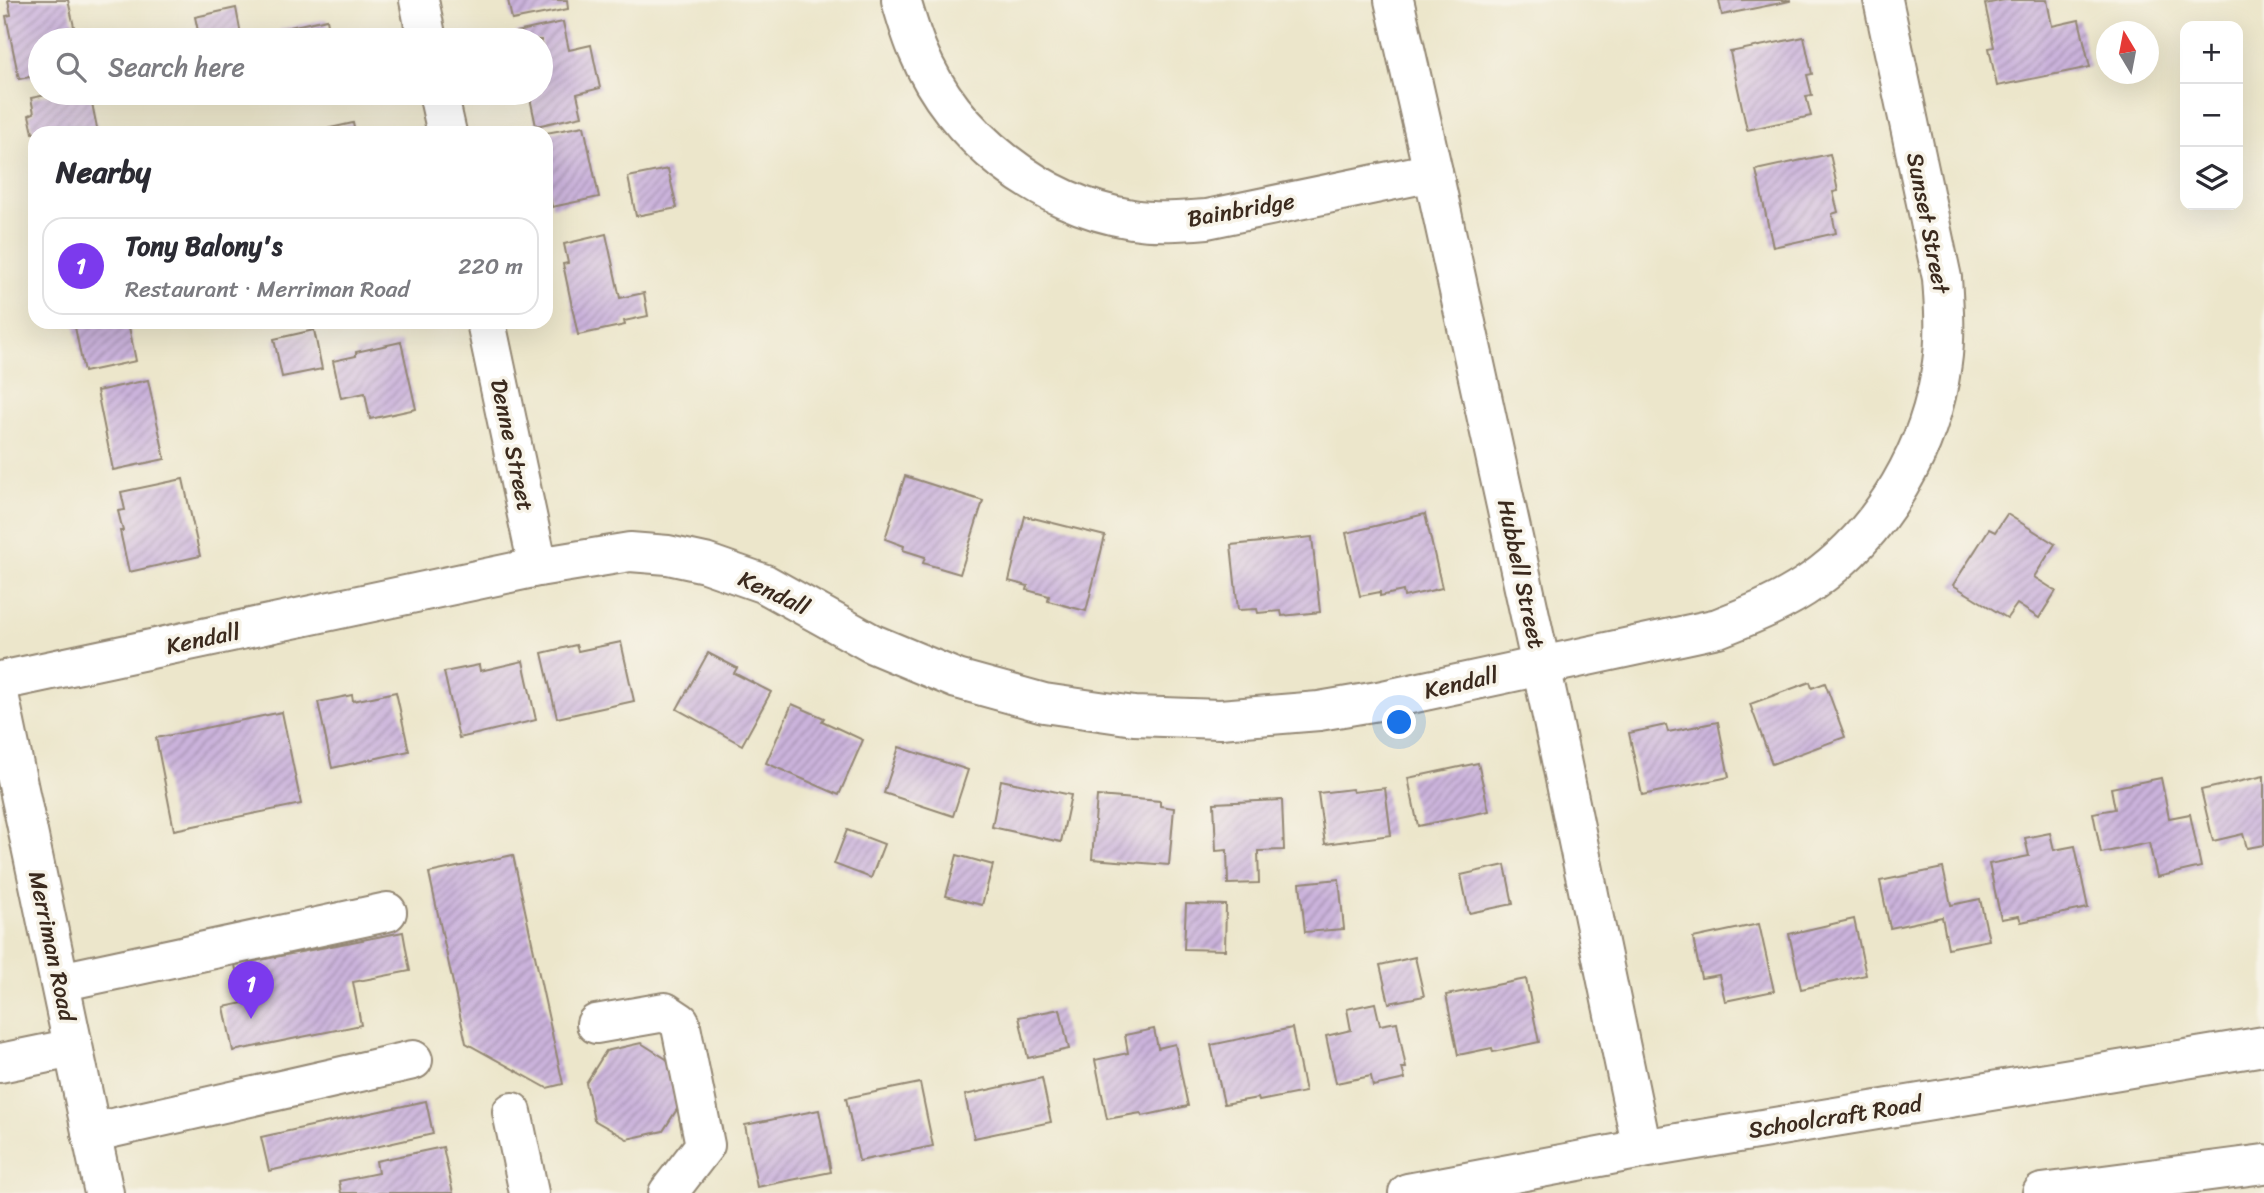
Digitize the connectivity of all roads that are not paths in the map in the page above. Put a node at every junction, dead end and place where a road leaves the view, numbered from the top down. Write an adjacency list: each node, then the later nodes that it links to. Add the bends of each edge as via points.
1 (419, 0): 5 (main road)
2 (901, 0): 8 (main road, Bainbridge, via 918,52 967,128 1032,182 1080,206 1132,219 1207,219)
3 (1394, 0): 8 (main road, Hubbell Street)
4 (1883, 0): 11 (main road, Sunset Street, via 1942,278 1945,315 1936,397 1926,431 1900,485 1857,541 1813,581 1762,611 1718,628)
5 (425, 28)
6 (441, 105): 7 (main road)
7 (445, 126)
8 (1433, 172): 11 (main road, Hubbell Street)
9 (487, 329): 10 (main road, Denne Street)
10 (538, 567): 11 (main road, Kendall, via 630,552 705,563 765,584 873,644 957,679 1044,703 1134,716 1220,719 1319,711); 12 (main road, Kendall)
11 (1541, 665): 23 (main road, Hubbell Street)
12 (0, 681)
13 (0, 699): 15 (main road, Merriman Road)
14 (387, 912): 15 (main road)
15 (60, 982): 18 (main road, Merriman Road)
16 (596, 1024): 27 (main road, via 665,1012 680,1022 705,1145)
17 (2264, 1046): 23 (main road, Schoolcraft Road)
18 (73, 1048): 20 (main road); 22 (main road, Merriman Road)
19 (413, 1060): 22 (main road)
20 (0, 1063)
21 (512, 1112): 26 (main road)
22 (91, 1133): 25 (main road, Merriman Road)
23 (1643, 1149): 28 (main road, Schoolcraft Road)
24 (2264, 1164): 29 (main road)
25 (104, 1193)
26 (529, 1193)
27 (668, 1193)
28 (1408, 1193)
29 (2042, 1193)

